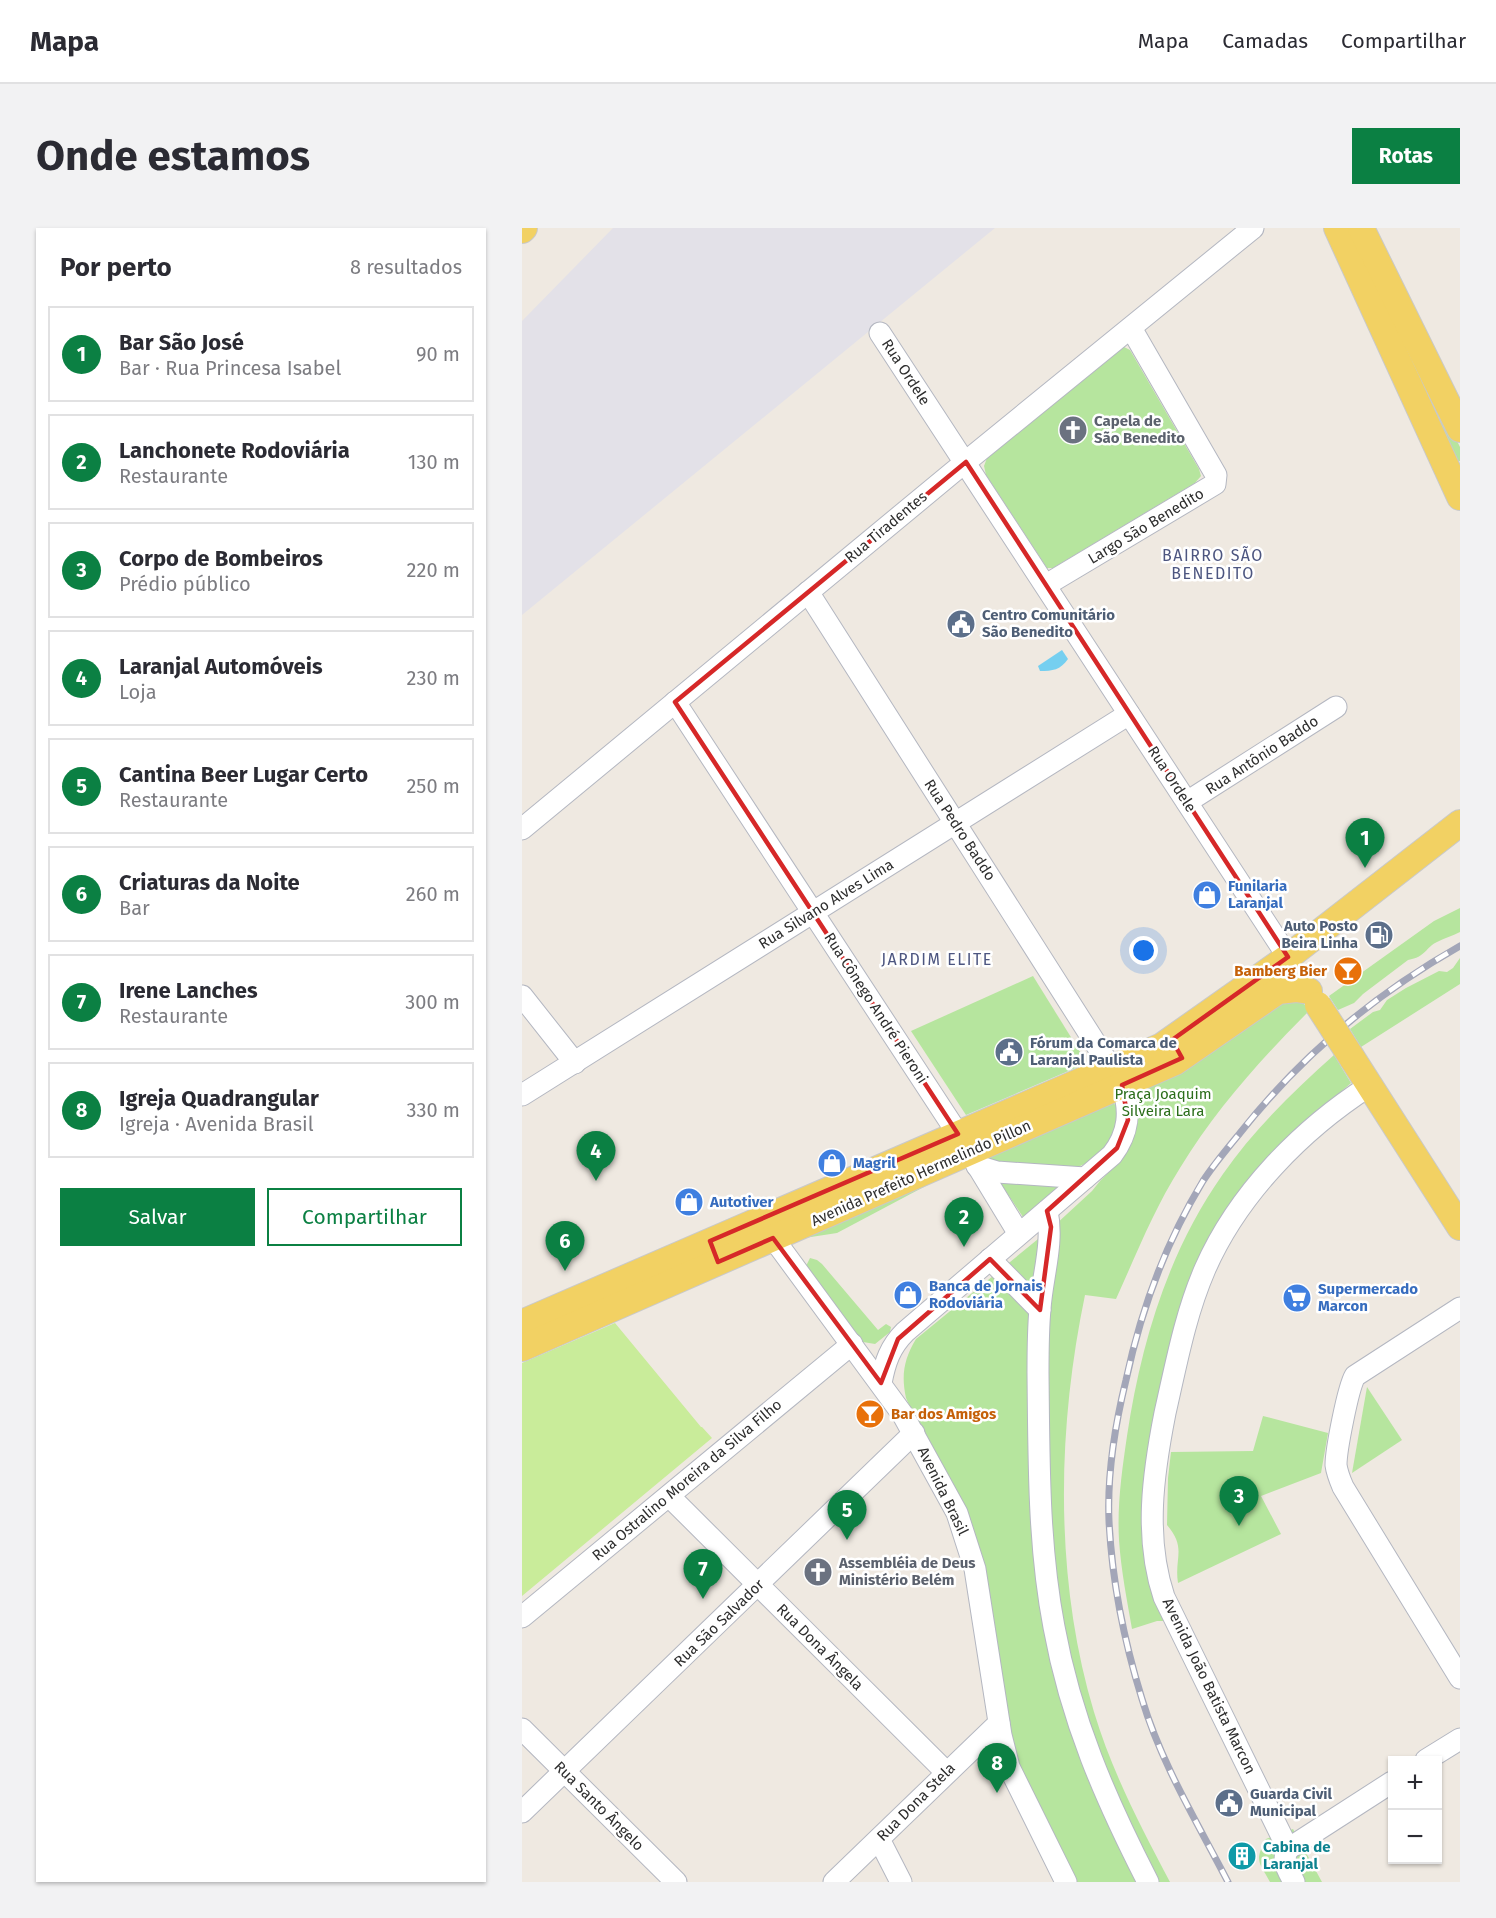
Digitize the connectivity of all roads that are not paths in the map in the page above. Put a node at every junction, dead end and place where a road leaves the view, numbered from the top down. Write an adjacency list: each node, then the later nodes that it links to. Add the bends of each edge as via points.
1 (1253, 228): 4 (street, Rua Tiradentes)
2 (1337, 228): 5 (main road)
3 (1360, 228): 5 (main road)
4 (1131, 328): 8 (street, Rua Tiradentes); 10 (street, Largo São Benedito, via 1216,475 1215,484)
5 (1396, 328): 7 (main road); 9 (main road)
6 (880, 333): 8 (street, Rua Ordele)
7 (1460, 429)
8 (966, 462): 10 (street, Rua Ordele); 11 (street, Rua Tiradentes)
9 (1458, 487)
10 (1046, 585): 14 (street, Rua Ordele)
11 (808, 592): 12 (street, Rua Tiradentes); 16 (street, Rua Pedro Baddo)
12 (675, 702): 18 (street, Rua Tiradentes); 19 (street, Rua Cônego André Pieroni)
13 (1336, 707): 15 (street, Rua Antônio Baddo)
14 (1129, 714): 15 (street, Rua Ordele); 16 (street, Rua Silvano Alves Lima)
15 (1187, 802): 20 (street, Rua Ordele)
16 (956, 823): 19 (street, Rua Silvano Alves Lima); 25 (street, Rua Pedro Baddo)
17 (1460, 823): 20 (main road, Avenida Prefeito Hermelindo Pillon)
18 (522, 829)
19 (813, 912): 24 (street, Rua Silvano Alves Lima); 28 (street, Rua Cônego André Pieroni)
20 (1288, 957): 22 (main road, Rua Ordele); 23 (main road, Avenida Prefeito Hermelindo Pillon)
21 (522, 996): 24 (street)
22 (1313, 998): 23 (main road, Avenida Prefeito Hermelindo Pillon, via 1296,988 1273,993); 26 (main road, Rua Ordele, bridge)
23 (1177, 1049): 25 (main road, Avenida Prefeito Hermelindo Pillon)
24 (575, 1063): 27 (street, Rua Silvano Alves Lima)
25 (1117, 1077): 28 (main road, Avenida Prefeito Hermelindo Pillon); 29 (street, via 1128,1112 1124,1135 1112,1155)
26 (1369, 1086): 31 (main road, Rua Ordele); 56 (street, Avenida João Batista Marcon, via 1327,1117 1280,1160 1241,1208 1214,1251 1188,1318 1154,1475 1153,1540 1164,1597)
27 (522, 1095)
28 (968, 1151): 29 (street, via 997,1172); 32 (main road, Avenida Prefeito Hermelindo Pillon, via 847,1193); 33 (street)
29 (1085, 1178): 30 (street)
30 (1047, 1211): 33 (street); 37 (street, via 1051,1227)
31 (1460, 1227)
32 (769, 1228): 34 (main road, Avenida Prefeito Hermelindo Pillon); 39 (street, Avenida Brasil)
33 (1019, 1234): 35 (street)
34 (714, 1252): 38 (main road, Avenida Prefeito Hermelindo Pillon); 40 (main road, Avenida Prefeito Hermelindo Pillon)
35 (990, 1259): 37 (street); 41 (street, via 898,1339 885,1362)
36 (1460, 1308): 46 (street, via 1355,1376 1336,1463 1343,1487)
37 (1040, 1310): 61 (street, via 1041,1504 1053,1626 1087,1748 1113,1813)
38 (522, 1323)
39 (852, 1344): 41 (street, Avenida Brasil); 43 (street, Rua Ostralino Moreira da Silva Filho)
40 (522, 1348)
41 (880, 1383): 42 (street, Avenida Brasil)
42 (914, 1433): 44 (street, Rua São Salvador); 47 (street, Avenida Brasil, via 954,1506 969,1545)
43 (669, 1496): 44 (street, Rua Dona Ângela); 45 (street, Rua Ostralino Moreira da Silva Filho)
44 (758, 1585): 51 (street, Rua São Salvador); 52 (street, Rua Dona Ângela)
45 (522, 1617)
46 (1460, 1678)
47 (999, 1723): 52 (street, Rua Dona Stela); 60 (street, Avenida Brasil, via 1009,1767)
48 (522, 1729): 51 (street, Rua Santo Ângelo)
49 (1460, 1739): 50 (street)
50 (1434, 1756)
51 (565, 1771): 54 (street, Rua São Salvador); 57 (street, Rua Santo Ângelo)
52 (946, 1772): 55 (street, Rua Dona Stela)
53 (1388, 1785): 56 (street)
54 (522, 1812)
55 (879, 1839): 58 (street, Rua Dona Stela); 59 (street)
56 (1288, 1848): 62 (street, via 1284,1862)
57 (676, 1882)
58 (834, 1882)
59 (901, 1882)
60 (1066, 1882)
61 (1148, 1882)
62 (1294, 1882)

